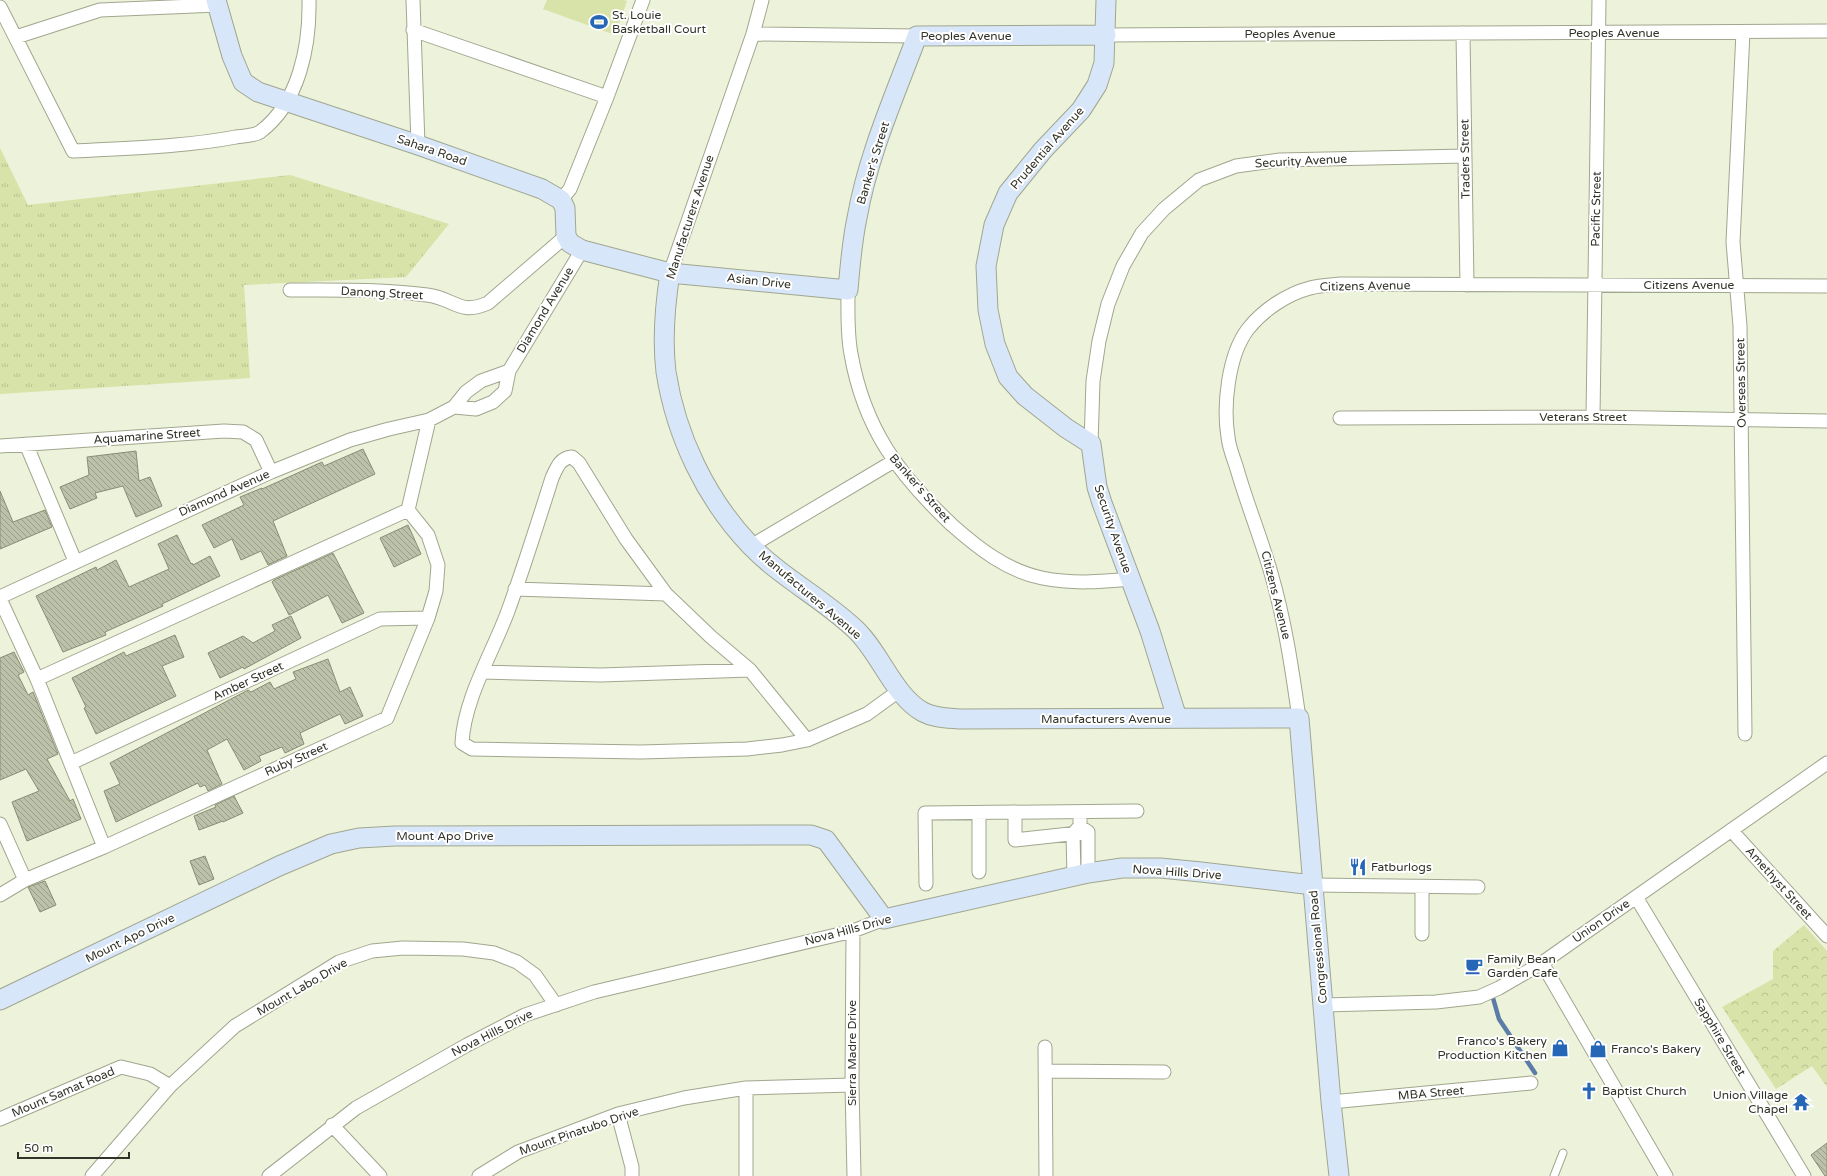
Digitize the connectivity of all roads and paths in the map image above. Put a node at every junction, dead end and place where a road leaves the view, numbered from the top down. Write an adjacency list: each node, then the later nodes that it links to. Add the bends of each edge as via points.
1 (309, 0): 20 (street, via 308,35)
2 (413, 0): 10 (street)
3 (643, 0): 19 (street)
4 (762, 0): 15 (street, Manufacturers Avenue)
5 (1106, 0): 16 (street, Prudential Avenue)
6 (1599, 0): 14 (street, Pacific Street)
7 (217, 2): 8 (street); 20 (street, Sahara Road, via 232,56 243,82 258,92)
8 (99, 5): 18 (street)
9 (0, 7): 18 (street)
10 (414, 30): 19 (street); 21 (street)
11 (1743, 32): 12 (street, Peoples Avenue); 14 (street, Peoples Avenue); 29 (street, Overseas Street, via 1733,242)
12 (1827, 32)
13 (1463, 33): 14 (street, Peoples Avenue); 16 (street, Peoples Avenue); 22 (street, Traders Street)
14 (1598, 33): 28 (street, Pacific Street)
15 (752, 34): 17 (street, Peoples Avenue); 26 (street, Manufacturers Avenue)
16 (1106, 35): 17 (street, Peoples Avenue); 41 (street, Prudential Avenue, via 1104,63 1097,85 1081,110 1043,150 1008,193 994,225 986,266 989,317 995,344 1008,377 1025,396)
17 (917, 36): 32 (street, Banker's Street, via 864,188 857,218)
18 (16, 37): 20 (street, via 72,151 208,143 259,133)
19 (607, 97): 23 (street, via 570,189)
20 (288, 102): 21 (street, Sahara Road)
21 (418, 145): 23 (street, Sahara Road, via 542,189)
22 (1465, 156): 27 (street, Traders Street); 41 (street, Security Avenue, via 1280,160 1236,166 1199,180 1164,209 1142,233 1123,266 1108,304 1099,341 1092,381)
23 (561, 200): 24 (street, via 565,208)
24 (566, 236): 25 (street, via 570,243); 31 (street, Danong Street, via 488,303 477,308 466,309 430,295 384,290)
25 (582, 250): 26 (street); 33 (street, Diamond Avenue)
26 (670, 273): 32 (street, Asian Drive); 46 (street, Manufacturers Avenue, via 664,335 666,371 674,412 689,452 708,488)
27 (1467, 285): 28 (street, Citizens Avenue); 58 (street, Citizens Avenue, via 1341,284 1311,287 1284,299 1264,312 1247,329 1238,348 1229,377 1225,409 1228,438 1277,594 1285,626)
28 (1595, 285): 29 (street, Citizens Avenue); 35 (street, Pacific Street)
29 (1736, 285): 30 (street, Citizens Avenue); 37 (street, Overseas Street, via 1740,326)
30 (1827, 286)
31 (290, 290)
32 (848, 290): 43 (street, Banker's Street, via 850,352 857,382 876,432)
33 (508, 371): 34 (street, Diamond Avenue, via 481,381 466,392); 34 (street, Diamond Avenue, via 505,391 493,402 476,409)
34 (454, 407): 38 (street, Diamond Avenue)
35 (1593, 417): 36 (street, Veterans Street); 37 (street, Veterans Street)
36 (1340, 418)
37 (1742, 419): 39 (street, Veterans Street); 59 (street, Overseas Street)
38 (429, 420): 44 (street, Diamond Avenue, via 350,440); 45 (street)
39 (1827, 421)
40 (26, 444): 42 (street, Aquamarine Street); 44 (street, Aquamarine Street, via 224,431 243,432 256,440); 47 (street)
41 (1091, 444): 48 (street, Security Avenue, via 1097,487)
42 (0, 446)
43 (894, 461): 46 (street); 48 (street, Banker's Street, via 953,526 978,548 1007,566 1041,578 1074,583)
44 (270, 472): 47 (street, Diamond Avenue)
45 (408, 510): 52 (street, Ruby Street, via 428,535 438,565 436,592); 55 (street)
46 (751, 546): 56 (street, Manufacturers Avenue, via 786,578 855,629)
47 (75, 561): 51 (street, Diamond Avenue)
48 (1130, 579): 57 (street, Security Avenue, via 1150,631)
49 (516, 589): 50 (street); 50 (street, via 552,478 559,464 572,457 579,463 626,539); 54 (street)
50 (666, 594): 53 (street)
51 (0, 598): 55 (street)
52 (428, 618): 61 (street, Amber Street, via 380,619); 70 (street, Ruby Street, via 387,718)
53 (750, 670): 54 (street, via 601,675); 60 (street)
54 (482, 672): 60 (street, via 463,726 462,743 472,749 641,752 746,750)
55 (37, 679): 61 (street)
56 (900, 690): 57 (street, Manufacturers Avenue, via 924,712 941,718); 60 (street, via 867,714)
57 (1177, 718): 58 (street, Manufacturers Avenue)
58 (1299, 718): 75 (street, Congressional Road)
59 (1745, 734)
60 (807, 740)
61 (71, 763): 70 (street)
62 (1827, 763): 68 (street, Union Drive)
63 (1137, 811): 65 (street)
64 (1015, 812): 65 (street); 66 (street); 69 (street, via 1015,840)
65 (1080, 812): 69 (street)
66 (979, 813): 71 (street); 74 (street, via 925,813)
67 (0, 824): 73 (street)
68 (1731, 830): 79 (street, Union Drive); 83 (street, Amethyst Street)
69 (1080, 831): 72 (street)
70 (104, 847): 73 (street, Ruby Street)
71 (979, 872)
72 (1081, 875): 75 (street, Nova Hills Drive, via 1122,868 1160,868); 80 (street, Nova Hills Drive)
73 (25, 880): 78 (street, Ruby Street)
74 (926, 884)
75 (1313, 885): 76 (street, Nova Hills Drive); 87 (street, Congressional Road)
76 (1422, 886): 77 (street, Nova Hills Drive); 82 (street)
77 (1478, 887)
78 (0, 895)
79 (1636, 897): 84 (street, Union Drive); 111 (street, Sapphire Street)
80 (884, 919): 81 (street, Nova Hills Drive); 85 (street, Mount Apo Drive, via 826,840 811,835 359,838 331,844 279,866)
81 (853, 931): 86 (street, Nova Hills Drive, via 594,992); 92 (street, Sierra Madre Drive)
82 (1422, 934)
83 (1827, 936)
84 (1542, 963): 87 (street, Union Drive, via 1480,996 1436,1002); 110 (street)
85 (0, 1000)
86 (556, 1005): 93 (street, Mount Labo Drive, via 535,975 517,962 494,953 463,949 403,948 372,951 339,962 235,1026); 98 (street, Nova Hills Drive, via 525,1015 467,1045 356,1108)
87 (1324, 1005): 95 (street, Congressional Road)
88 (1045, 1047): 89 (street)
89 (1045, 1071): 90 (street); 107 (street)
90 (1164, 1072)
91 (1531, 1083): 95 (street, MBA Street)
92 (852, 1085): 94 (street, Mount Pinatubo Drive); 106 (street, Sierra Madre Drive)
93 (170, 1086): 97 (street, Mount Samat Road, via 150,1074 121,1067); 100 (street, Mount Labo Drive)
94 (746, 1088): 96 (street, Mount Pinatubo Drive, via 684,1098); 105 (street)
95 (1332, 1102): 108 (street, Congressional Road)
96 (618, 1114): 103 (street, Mount Pinatubo Drive, via 518,1152); 104 (street, via 632,1166)
97 (0, 1119)
98 (332, 1125): 101 (street, Nova Hills Drive); 102 (street)
99 (1563, 1154): 109 (lane)
100 (92, 1176)
101 (269, 1176)
102 (380, 1176)
103 (479, 1176)
104 (632, 1176)
105 (746, 1176)
106 (854, 1176)
107 (1046, 1176)
108 (1339, 1176)
109 (1554, 1176)
110 (1666, 1176)
111 (1804, 1176)

